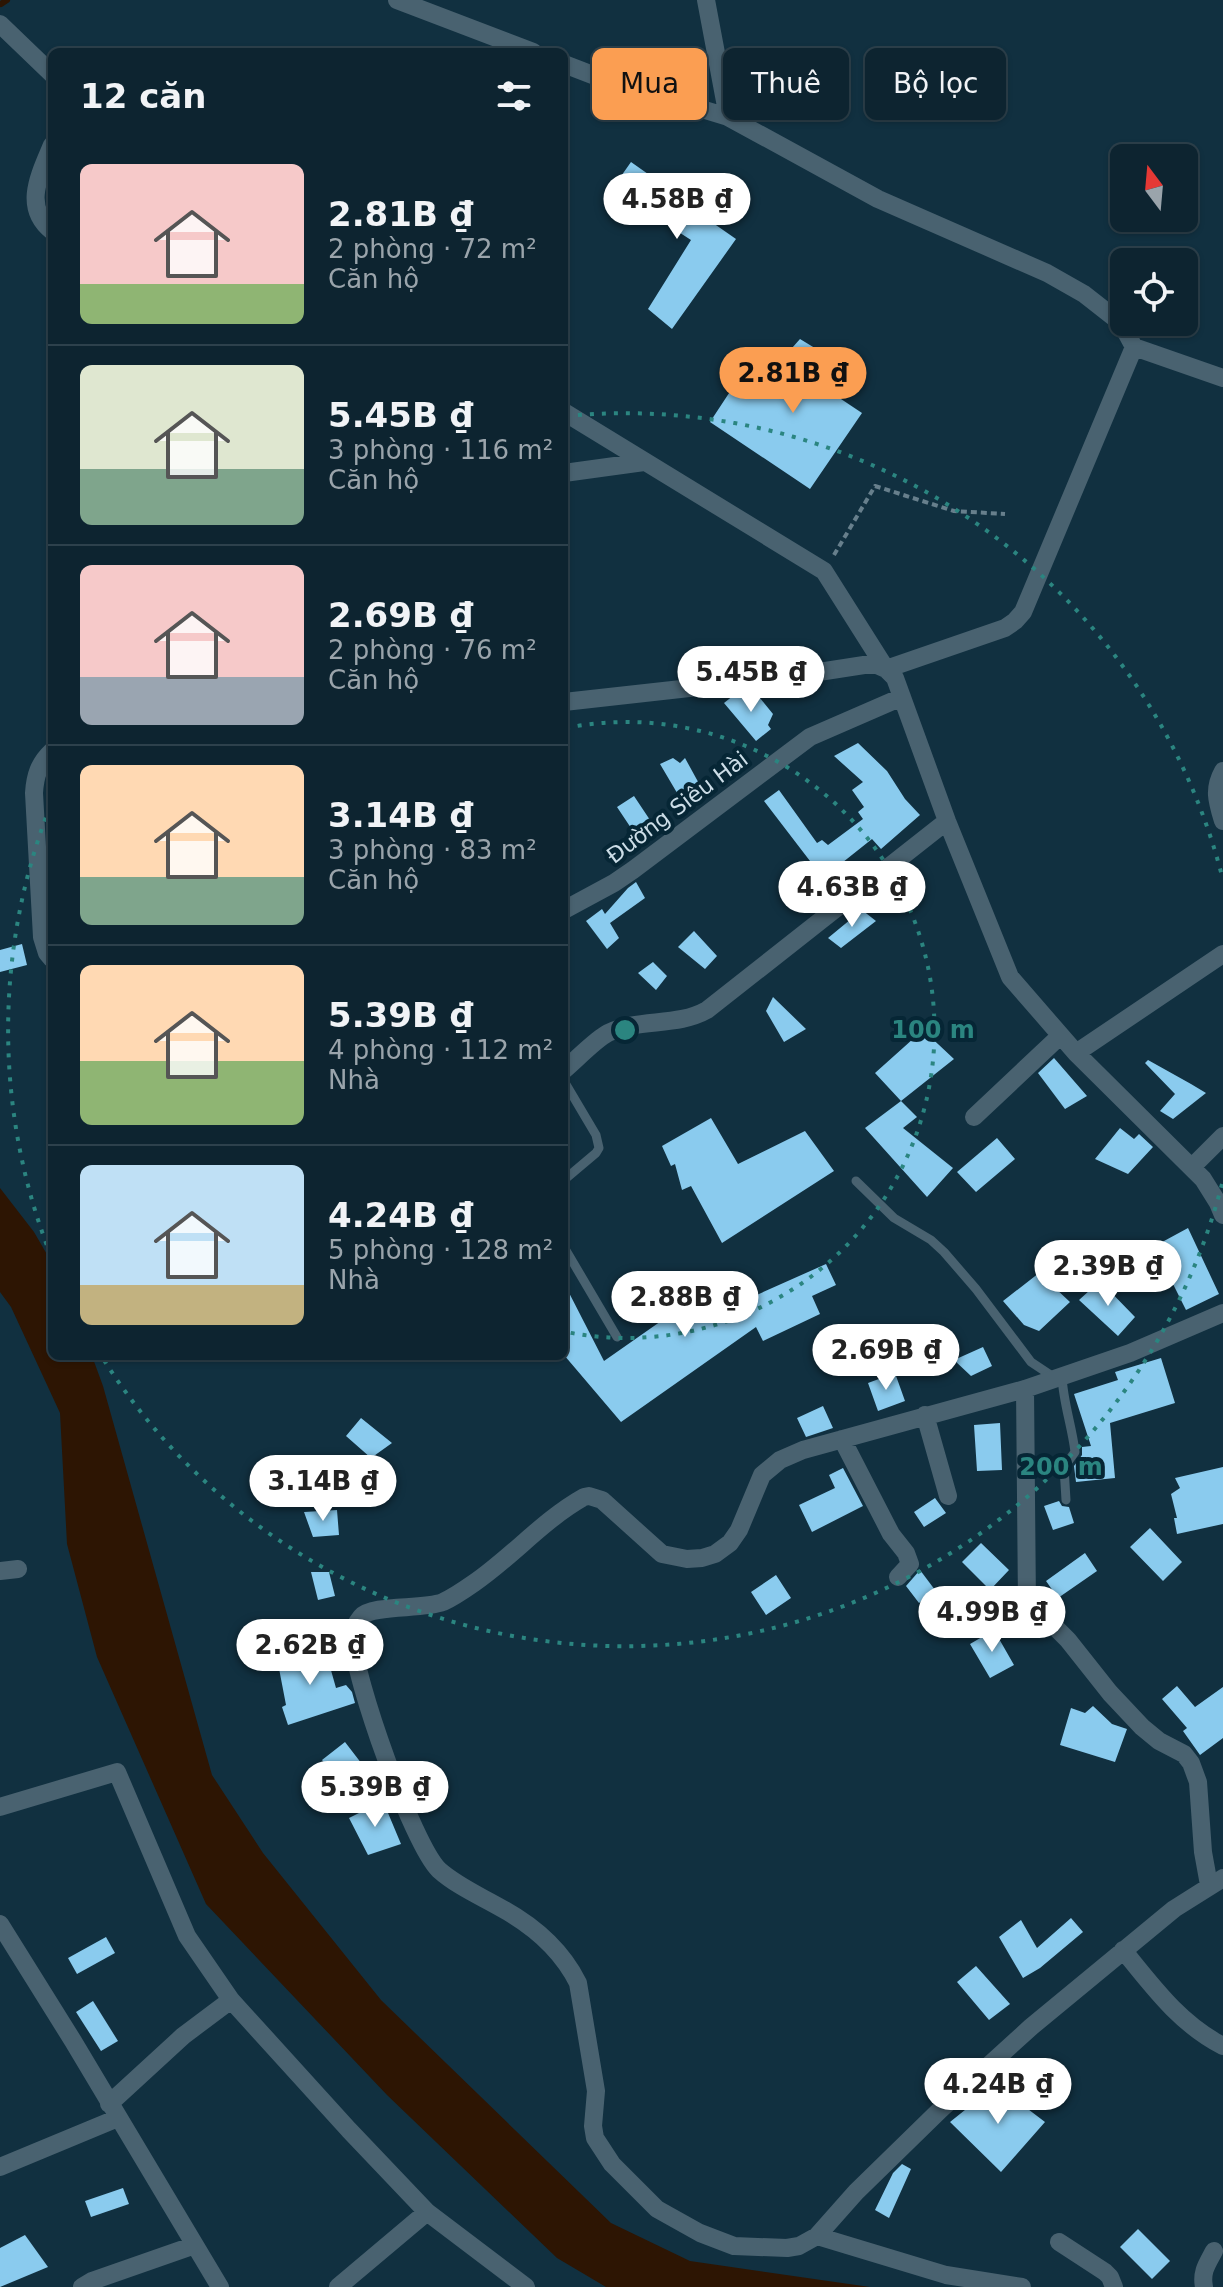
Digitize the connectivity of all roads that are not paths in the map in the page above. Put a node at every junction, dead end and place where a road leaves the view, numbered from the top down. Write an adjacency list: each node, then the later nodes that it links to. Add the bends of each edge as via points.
1 (397, 0): 4 (street)
2 (706, 0): 7 (street)
3 (0, 24): 6 (street)
4 (523, 48)
5 (568, 66): 8 (street)
6 (48, 70)
7 (723, 90)
8 (723, 115)
9 (733, 120): 12 (street, via 878,199 1047,273 1121,323)
10 (48, 156): 11 (street, via 34,193)
11 (48, 228)
12 (1134, 347): 13 (street); 17 (street, via 1023,612 1005,628)
13 (1223, 378)
14 (568, 414): 15 (street)
15 (644, 462): 16 (street); 17 (street, via 824,571)
16 (568, 472)
17 (886, 669): 18 (street); 19 (street, via 864,665)
18 (902, 697): 22 (street); 24 (street, Đường Siêu Hài, via 810,737 633,870)
19 (568, 702)
20 (48, 754): 25 (street, via 36,775 34,793 42,937)
21 (1223, 771): 23 (street, via 1215,795)
22 (947, 821): 27 (street, via 1010,977); 29 (street, via 707,1010 606,1034)
23 (1223, 821)
24 (568, 908)
25 (48, 954)
26 (1223, 954): 28 (street)
27 (1060, 1036): 28 (street); 31 (street)
28 (1076, 1053): 33 (street)
29 (568, 1067)
30 (568, 1088): 34 (lane, via 599,1148)
31 (974, 1117)
32 (1223, 1136): 33 (street)
33 (1192, 1167): 36 (street)
34 (568, 1177)
35 (856, 1181): 40 (lane, via 894,1218 944,1252 1031,1362)
36 (1223, 1215)
37 (568, 1254): 39 (lane)
38 (1223, 1313): 40 (street)
39 (617, 1337)
40 (1058, 1377): 41 (street); 45 (lane, via 1075,1452 1064,1467)
41 (1025, 1389): 42 (street); 48 (street, via 1027,1605 1068,1640 1142,1727 1191,1763 1198,1782 1203,1852)
42 (925, 1415): 43 (street); 44 (street)
43 (842, 1439): 46 (street, via 906,1553 910,1564); 56 (street, via 780,1460 762,1475 739,1530 715,1554 687,1559 662,1554 602,1500 584,1497 456,1596 419,1608 370,1610 358,1620 352,1639 361,1687 406,1809 433,1863 544,1937 578,1983 596,2091 595,2138 612,2164 657,2209 734,2246 787,2248)
44 (948, 1496)
45 (1066, 1500)
46 (898, 1577)
47 (0, 1807): 51 (street, via 117,1772 187,1936)
48 (1216, 1881): 50 (street)
49 (0, 1924): 53 (street)
50 (1123, 1950): 52 (street, via 1171,2008); 56 (street, via 941,2109)
51 (231, 2000): 53 (street, via 183,2036); 55 (street)
52 (1223, 2046)
53 (114, 2111): 54 (street); 58 (street)
54 (0, 2167)
55 (427, 2212): 62 (street); 63 (street)
56 (817, 2236): 64 (street, via 946,2275)
57 (1059, 2242): 65 (street, via 1105,2272)
58 (195, 2245): 60 (street); 61 (street)
59 (1214, 2251): 66 (street, via 1204,2268)
60 (82, 2287)
61 (220, 2287)
62 (338, 2287)
63 (526, 2287)
64 (1022, 2287)
65 (1114, 2287)
66 (1204, 2287)

